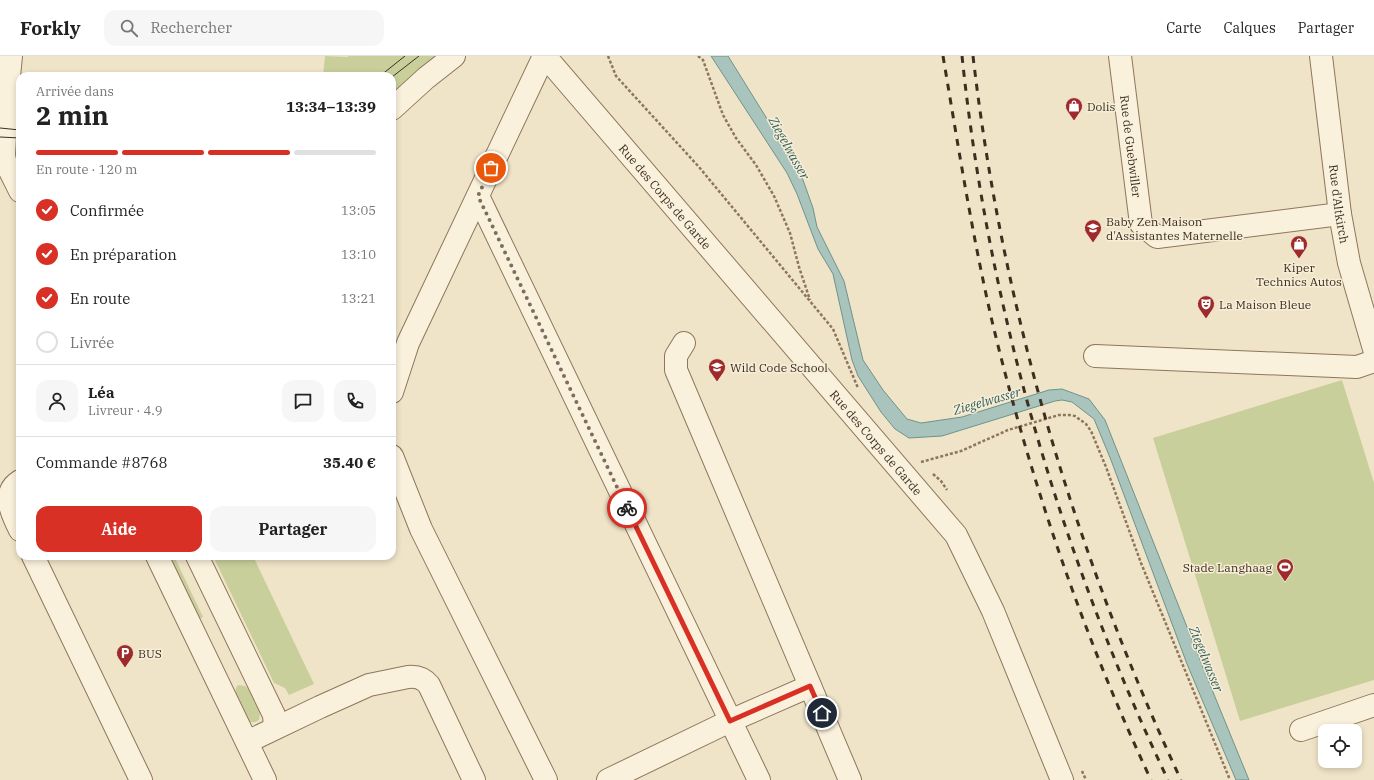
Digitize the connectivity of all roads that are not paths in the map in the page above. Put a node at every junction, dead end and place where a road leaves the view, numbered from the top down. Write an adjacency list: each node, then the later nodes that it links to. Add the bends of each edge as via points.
1 (454, 56): 7 (street)
2 (544, 56): 9 (street); 35 (street, Rue des Corps de Garde, via 956,535 993,611)
3 (1120, 56): 10 (street, Rue de Guebwiller, via 1141,224 1157,237)
4 (1321, 56): 10 (street, Rue d'Altkirch)
5 (7, 66): 6 (street)
6 (3, 97): 8 (street, via 4,155)
7 (396, 105)
8 (10, 180)
9 (478, 196): 15 (street, via 408,343); 24 (street)
10 (1340, 214): 12 (street, Rue d'Altkirch, via 1350,263)
11 (684, 343): 22 (street, via 676,356 676,370)
12 (1374, 350)
13 (1095, 356): 14 (street, via 1357,367)
14 (1374, 361)
15 (396, 380)
16 (396, 467): 31 (street, via 420,530)
17 (16, 484): 18 (street, via 12,488 9,501)
18 (16, 522)
19 (35, 560): 28 (street)
20 (159, 560): 27 (street)
21 (199, 560): 25 (street, via 274,715)
22 (810, 686): 24 (street); 34 (street)
23 (1374, 705): 26 (street)
24 (730, 721): 32 (street); 33 (street)
25 (275, 728): 27 (street); 30 (street, via 369,685 414,676 429,685)
26 (1301, 730)
27 (246, 742): 29 (street)
28 (141, 780)
29 (265, 780)
30 (474, 780)
31 (546, 780)
32 (608, 780)
33 (758, 780)
34 (850, 780)
35 (1062, 780)

